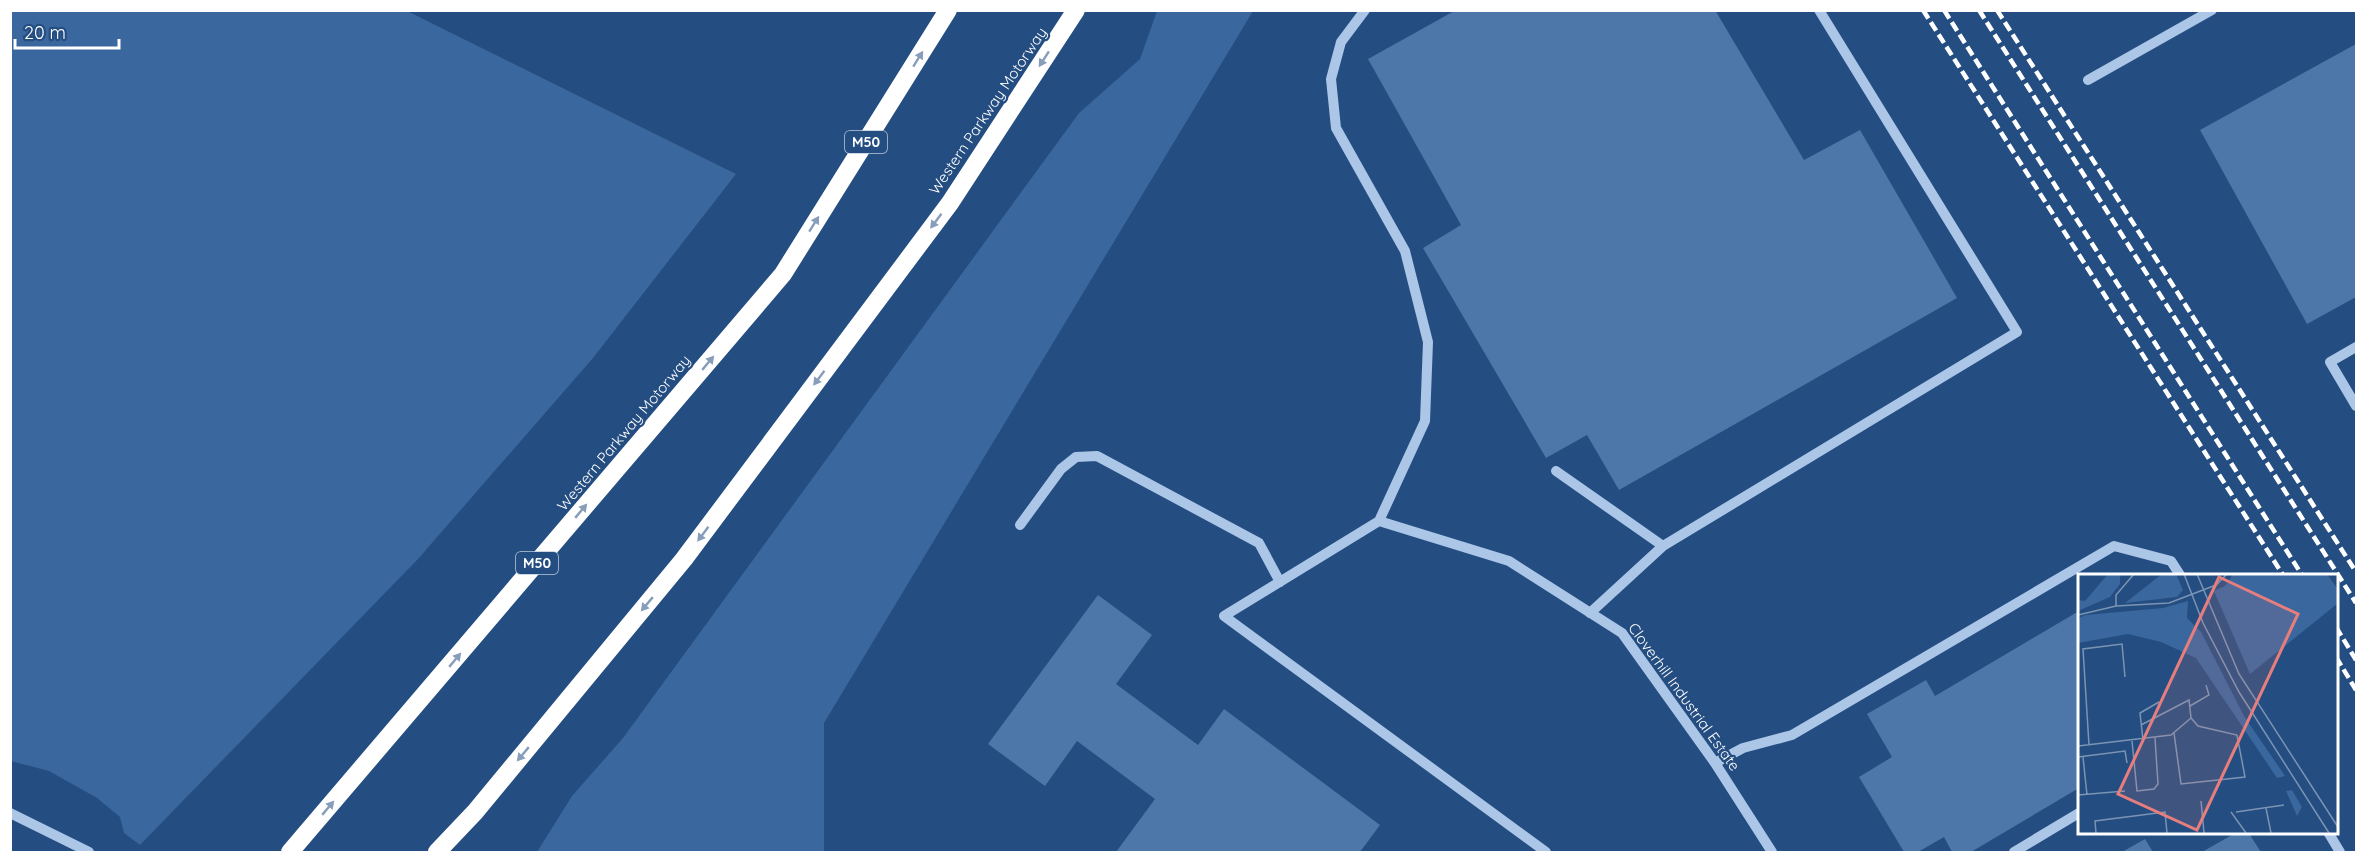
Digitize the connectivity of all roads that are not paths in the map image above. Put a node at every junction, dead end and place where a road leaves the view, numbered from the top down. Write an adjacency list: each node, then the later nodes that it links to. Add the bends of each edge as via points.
1 (948, 10): 21 (highway, Western Parkway Motorway / M50, one-way to 1, via 783,274)
2 (1076, 10): 22 (highway, Western Parkway Motorway, one-way to 22, via 950,203 684,559 475,812)
3 (1365, 10): 10 (street, via 1341,42 1331,79 1336,128 1405,251 1428,342 1425,421)
4 (1819, 10): 12 (street, via 2017,332)
5 (2212, 10): 6 (street)
6 (2088, 80)
7 (2356, 347): 8 (street, via 2330,362)
8 (2356, 406)
9 (1556, 471): 12 (street)
10 (1379, 521): 14 (street); 15 (street, Cloverhill Industrial Estate, via 1509,561)
11 (1020, 525): 14 (street, via 1061,469 1076,457 1096,456 1259,543)
12 (1664, 546): 15 (street)
13 (2179, 574): 16 (street, via 2171,561 2114,546 1792,735 1743,748)
14 (1280, 582): 23 (street, via 1224,616)
15 (1590, 613): 16 (street, Cloverhill Industrial Estate, via 1622,633)
16 (1715, 763): 24 (street, Cloverhill Industrial Estate)
17 (10, 813): 20 (street)
18 (2078, 814): 25 (street)
19 (2329, 833): 26 (street)
20 (89, 852)
21 (290, 852)
22 (437, 852)
23 (1546, 852)
24 (1772, 852)
25 (2014, 852)
26 (2340, 852)

